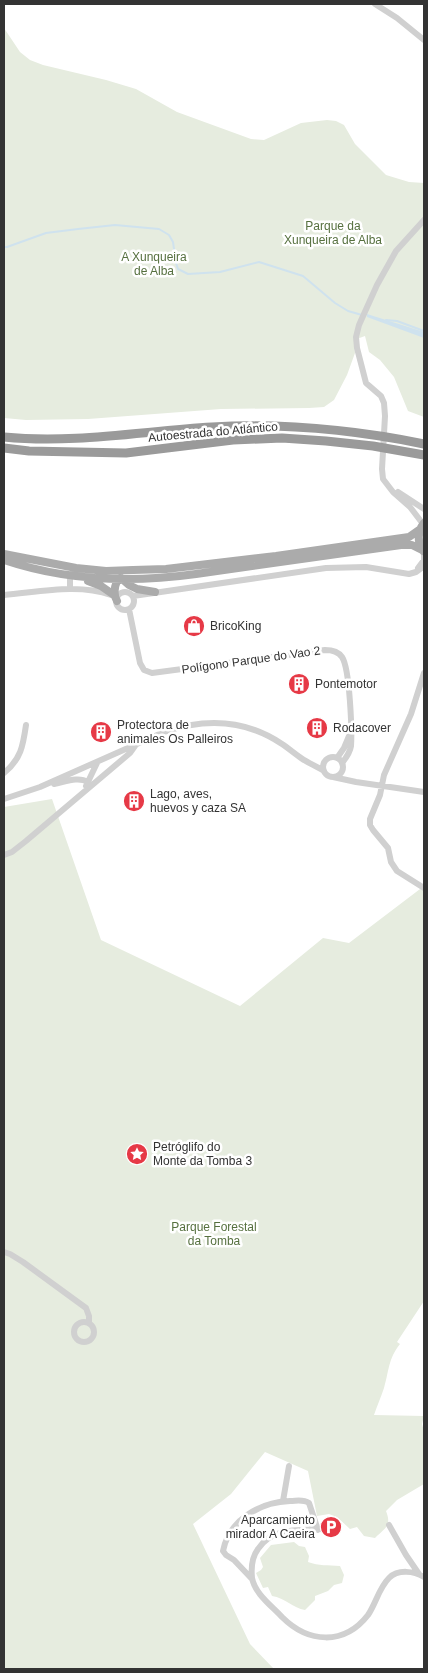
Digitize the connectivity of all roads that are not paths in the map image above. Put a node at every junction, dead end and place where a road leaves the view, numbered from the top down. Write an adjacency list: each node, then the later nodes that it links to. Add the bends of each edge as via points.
1 (375, 4): 2 (street)
2 (424, 40)
3 (424, 220): 8 (street, via 396,251 376,285 356,337 366,383 384,403 382,469)
4 (4, 437): 5 (highway, Autoestrada do Atlántico, via 62,439 213,427 280,426 344,431)
5 (424, 444)
6 (4, 448): 7 (highway, Autoestrada do Atlántico, via 126,453 233,440 282,438 364,445)
7 (424, 455)
8 (387, 484): 9 (street); 10 (street, via 410,507)
9 (424, 509)
10 (422, 526): 11 (main road, via 409,537); 12 (main road, via 418,540)
11 (332, 548): 15 (main road, via 150,569 106,570); 19 (main road, via 305,556)
12 (424, 552): 17 (street, via 424,560); 19 (main road, via 412,545 401,545 177,577)
13 (4, 554): 15 (main road)
14 (4, 560): 18 (main road)
15 (49, 563): 18 (main road)
16 (424, 566): 17 (street)
17 (412, 573): 21 (street, via 366,567 326,568)
18 (74, 575): 19 (main road); 20 (street); 24 (main road, via 101,586)
19 (123, 579): 21 (main road, via 136,589); 24 (main road, via 117,581)
20 (70, 589): 22 (street); 24 (street, via 96,591)
21 (155, 592): 23 (street)
22 (4, 596)
23 (132, 596): 24 (street, via 123,593); 25 (street, via 133,605)
24 (115, 598): 25 (street, via 121,609)
25 (129, 609): 30 (street, Polígono Parque do Vao 2, via 140,663 144,670 152,673 335,651 347,668 350,703 350,733)
26 (424, 673): 40 (street)
27 (26, 725): 35 (street, via 22,750 13,766)
28 (137, 744): 29 (street, via 182,726 217,722 266,735); 32 (street); 36 (street)
29 (306, 761): 31 (street); 33 (street)
30 (339, 761): 31 (street, via 330,758); 34 (street)
31 (324, 762): 33 (street)
32 (97, 763): 36 (street); 39 (street); 41 (street)
33 (324, 771): 37 (street)
34 (341, 772): 37 (street); 38 (street)
35 (4, 773)
36 (101, 777): 42 (street)
37 (333, 777): 38 (street)
38 (350, 780): 40 (street)
39 (88, 782): 41 (street, via 75,780); 42 (street)
40 (382, 786): 43 (street); 46 (street, via 370,824 388,848 394,867)
41 (40, 787): 44 (street)
42 (84, 792): 45 (street, via 26,842)
43 (424, 792)
44 (4, 800)
45 (4, 855)
46 (424, 888)
47 (4, 1252): 48 (street, via 86,1308)
48 (88, 1322)
49 (288, 1466): 50 (street)
50 (283, 1501): 53 (street, via 309,1503); 55 (street, via 260,1506 243,1517 225,1542 223,1551)
51 (389, 1525): 54 (street)
52 (331, 1528): 53 (street)
53 (318, 1530): 55 (street, via 281,1532 262,1542 255,1553)
54 (422, 1575): 55 (street, via 408,1571 390,1577 360,1623 342,1635 322,1638 299,1630 288,1622 264,1598)
55 (252, 1579)

